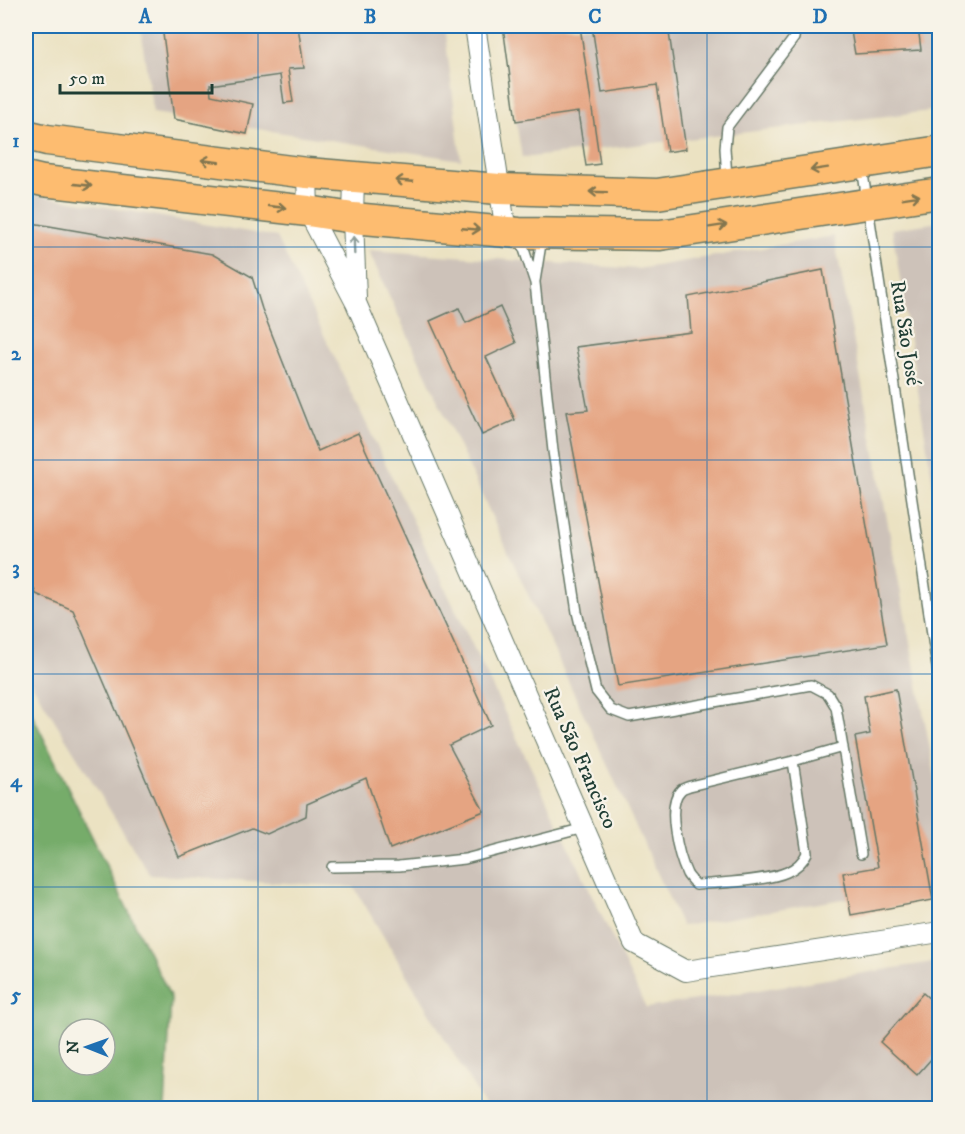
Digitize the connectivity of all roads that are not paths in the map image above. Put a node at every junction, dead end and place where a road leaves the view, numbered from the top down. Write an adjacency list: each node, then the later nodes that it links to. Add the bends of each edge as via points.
1 (475, 26): 10 (street)
2 (796, 26): 9 (lane, via 794,38 727,127)
3 (26, 135): 6 (main road, one-way to 3)
4 (939, 151): 5 (main road)
5 (861, 163): 9 (main road, one-way to 9); 13 (lane, Rua São José)
6 (307, 173): 8 (main road); 14 (street, Rua São Francisco)
7 (26, 177): 14 (main road, one-way to 14)
8 (354, 177): 10 (main road, one-way to 8); 15 (street, Rua São Francisco)
9 (728, 183): 12 (main road)
10 (499, 189): 12 (main road, one-way to 10); 16 (street)
11 (939, 193): 13 (main road, one-way to 11)
12 (657, 194): 17 (main road)
13 (867, 204): 17 (main road, one-way to 13); 20 (lane, Rua São José)
14 (308, 211): 15 (main road); 19 (street, Rua São Francisco)
15 (352, 219): 16 (main road, one-way to 16); 19 (street, Rua São Francisco, one-way to 15)
16 (523, 233): 17 (main road); 18 (lane); 18 (lane)
17 (660, 235)
18 (535, 283): 21 (lane, via 553,451 575,601 596,692 611,710 629,717 811,685 828,694 836,707)
19 (356, 303): 23 (street, Rua São Francisco)
20 (939, 687)
21 (843, 747): 22 (lane); 24 (lane)
22 (793, 761): 22 (lane, via 807,853 803,862 787,873 764,878 696,885 688,876 673,813 681,790)
23 (584, 828): 25 (lane, via 465,859); 26 (street, Rua São Francisco, via 634,943 686,971)
24 (861, 854)
25 (333, 867)
26 (939, 932)

